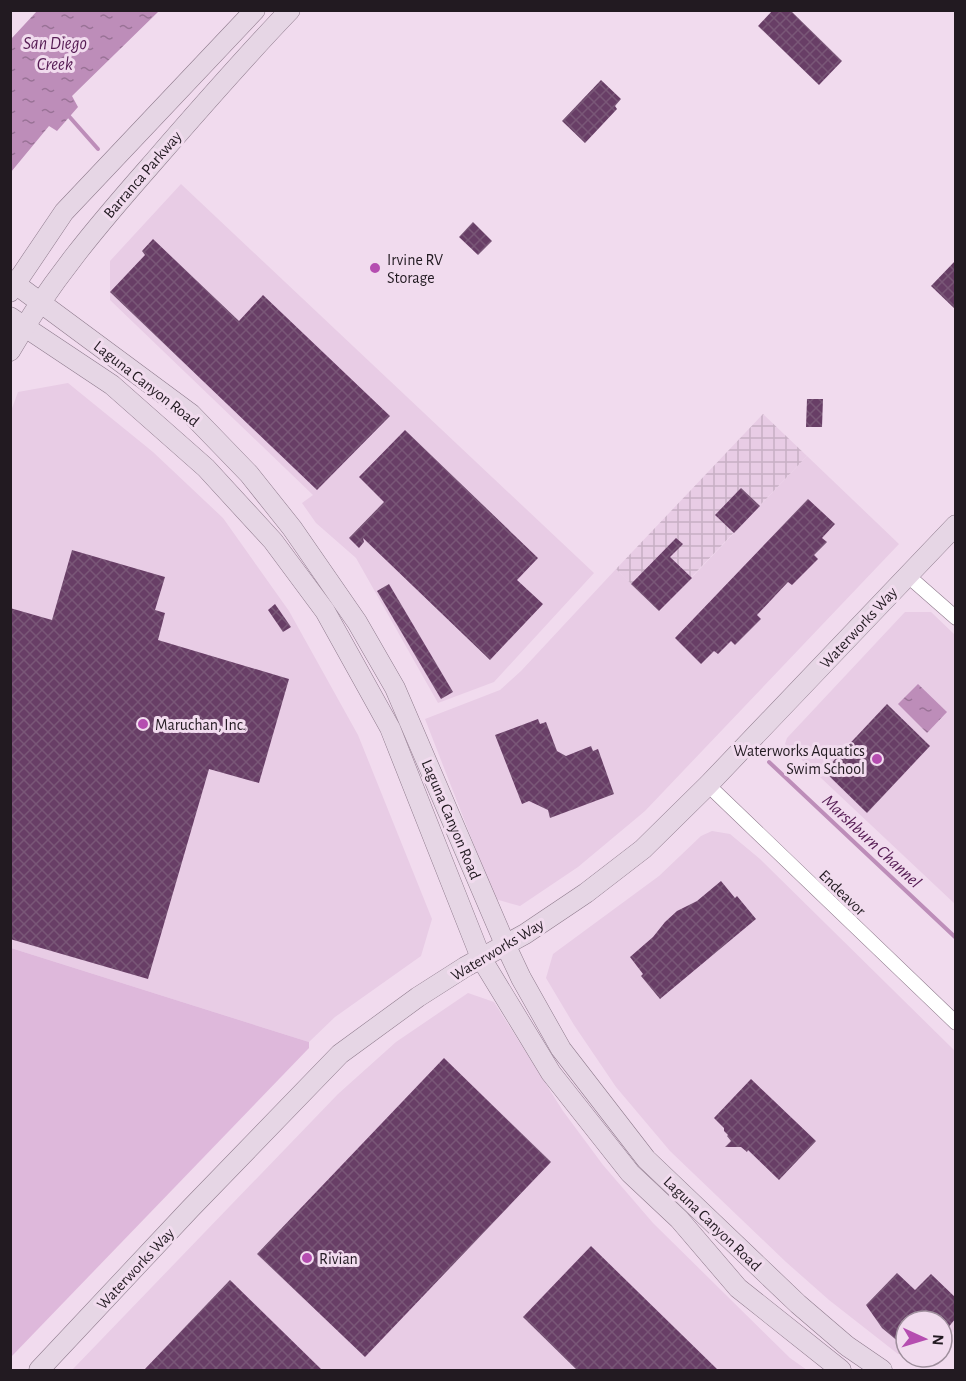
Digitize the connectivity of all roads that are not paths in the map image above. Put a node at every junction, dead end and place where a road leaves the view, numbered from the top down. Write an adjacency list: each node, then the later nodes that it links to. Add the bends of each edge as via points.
1 (255, 10): 3 (main road, Barranca Parkway, via 64,212)
2 (290, 10): 4 (main road, Barranca Parkway, via 238,64 92,233)
3 (12, 285): 4 (main road, Laguna Canyon Road)
4 (42, 302): 5 (main road, Barranca Parkway); 11 (main road, Laguna Canyon Road, via 191,414 249,474 292,528 357,622 395,688)
5 (18, 322): 6 (main road, Barranca Parkway); 12 (main road, Laguna Canyon Road, via 112,385 206,468 273,541 325,611 390,728)
6 (10, 351)
7 (956, 525): 8 (main road, Waterworks Way)
8 (907, 575): 9 (street); 10 (main road, Waterworks Way)
9 (956, 618)
10 (708, 785): 11 (main road, Waterworks Way, via 643,849 594,887); 13 (street, Endeavor)
11 (505, 944): 12 (main road, Waterworks Way); 16 (main road, Laguna Canyon Road, via 561,1049 646,1159 798,1304)
12 (481, 958): 14 (main road, Waterworks Way, via 418,997 340,1054); 15 (main road, Laguna Canyon Road, via 551,1073 630,1173 679,1219 738,1288)
13 (956, 1023)
14 (39, 1371)
15 (841, 1371)
16 (882, 1371)

